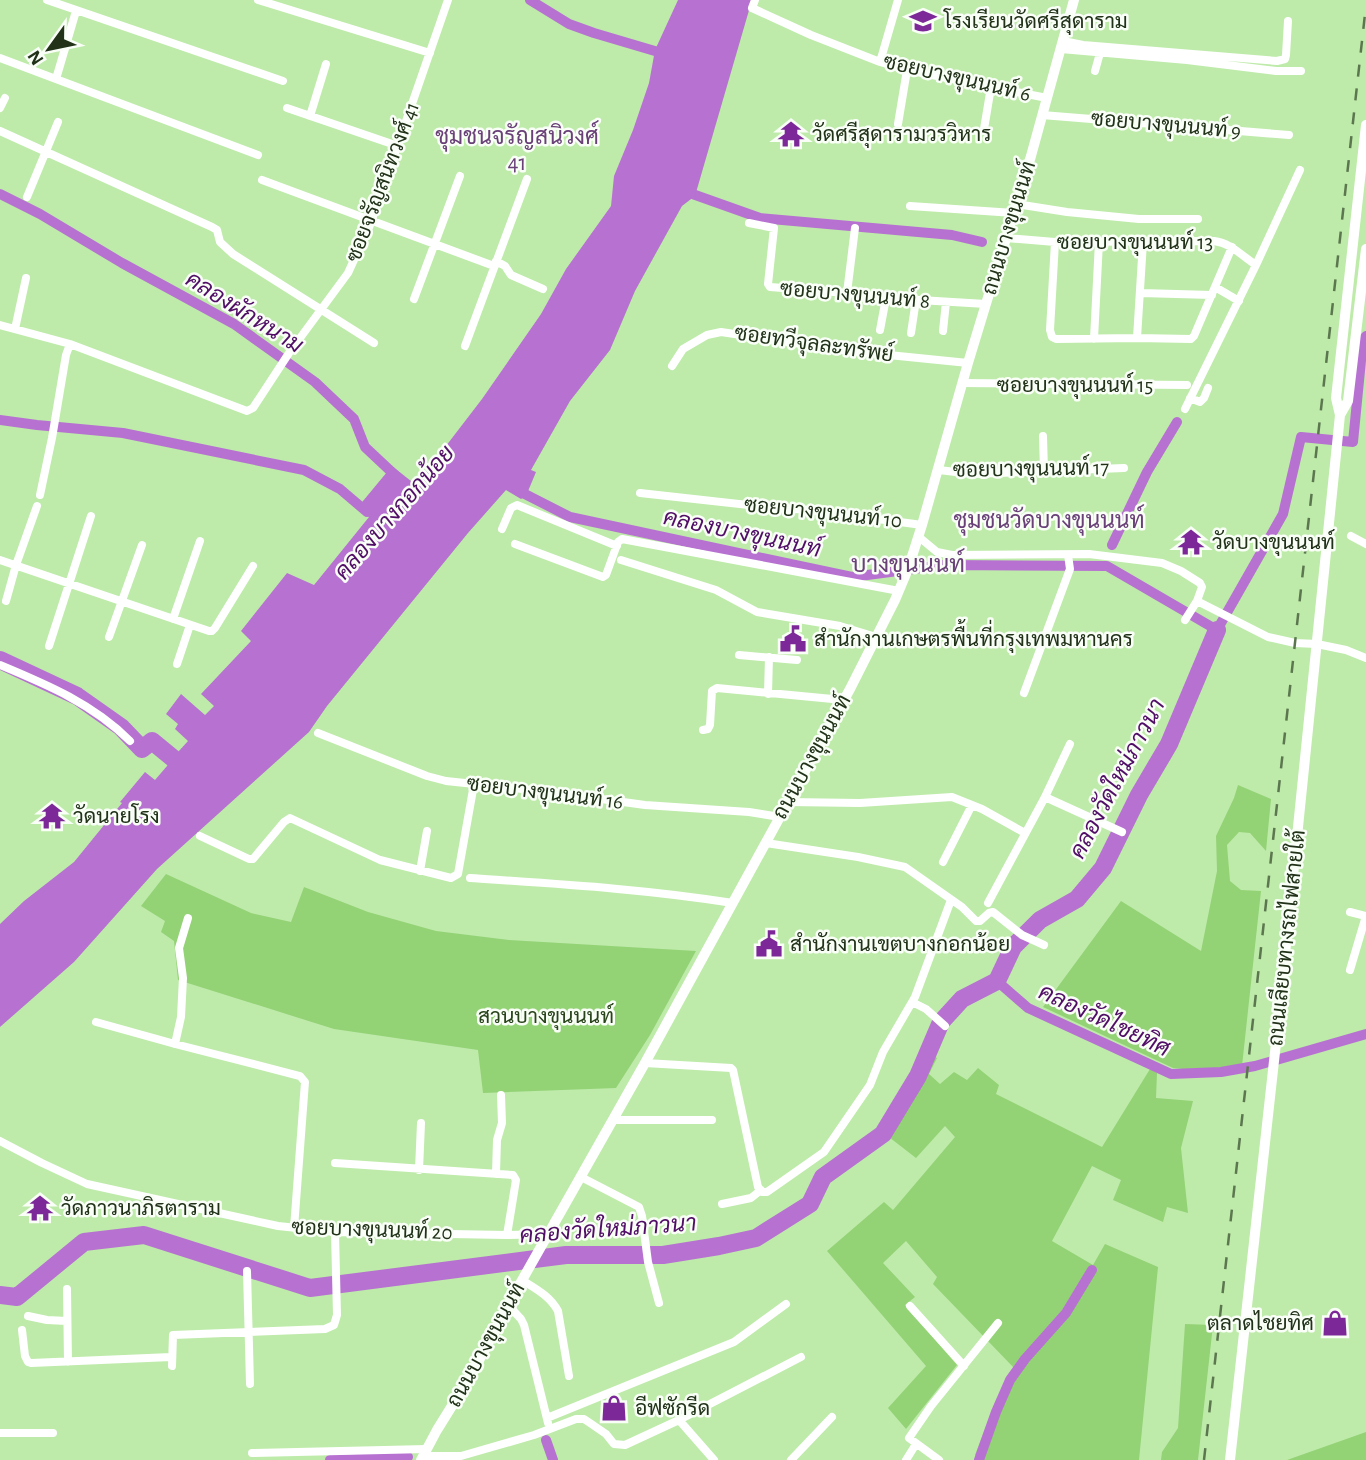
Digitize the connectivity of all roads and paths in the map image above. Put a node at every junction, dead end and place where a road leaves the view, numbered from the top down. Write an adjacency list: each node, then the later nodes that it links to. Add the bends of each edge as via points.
1 (47, 0): 7 (street)
2 (258, 0): 10 (street)
3 (449, 0): 10 (street, ซอยจรัญสนิทวงศ์ 41)
4 (898, 0): 13 (street)
5 (1074, 0): 9 (street, ถนนบางขุนนนท์)
6 (753, 4): 13 (street, ซอยบางขุนนนท์ 6, via 811,35)
7 (76, 11): 18 (street); 19 (street)
8 (1289, 21): 9 (street, via 1285,59 1276,61)
9 (1062, 45): 11 (street); 21 (street, ถนนบางขุนนนท์)
10 (430, 53): 33 (street, ซอยจรัญสนิทวงศ์ 41)
11 (1100, 53): 16 (street); 17 (street)
12 (0, 58): 18 (street)
13 (880, 62): 15 (street, ซอยบางขุนนนท์ 6)
14 (326, 64): 26 (street)
15 (907, 70): 20 (street, ซอยบางขุนนนท์ 6); 28 (street)
16 (1095, 71)
17 (1301, 71)
18 (56, 79): 35 (street)
19 (283, 81)
20 (991, 87): 21 (street, ซอยบางขุนนนท์ 6); 30 (street)
21 (1047, 97): 25 (street, ถนนบางขุนนนท์)
22 (5, 99): 23 (street)
23 (0, 108)
24 (287, 108): 26 (street)
25 (1042, 115): 32 (street, ซอยบางขุนนนท์ 9); 42 (street, ถนนบางขุนนนท์)
26 (310, 116): 33 (street)
27 (58, 122): 34 (street)
28 (898, 124)
29 (1366, 125): 87 (main road, via 1336,398)
30 (984, 129)
31 (0, 131): 34 (street)
32 (1289, 135)
33 (398, 146): 44 (street, ซอยจรัญสนิทวงศ์ 41)
34 (45, 151): 40 (street); 67 (street, via 212,227 233,254)
35 (258, 155)
36 (1300, 170): 55 (street)
37 (460, 176): 51 (street)
38 (527, 179): 54 (street)
39 (262, 180): 44 (street)
40 (27, 197)
41 (910, 206): 42 (street)
42 (1015, 209): 43 (street); 47 (street, ถนนบางขุนนนท์)
43 (1198, 219)
44 (371, 221): 51 (street); 67 (street, ซอยจรัญสนิทวงศ์ 41, via 348,273)
45 (749, 223): 59 (street, ซอยบางขุนนนท์ 8, via 775,228 770,288)
46 (855, 228): 59 (street)
47 (1006, 238): 48 (street, ซอยบางขุนนนท์ 13); 66 (street, ถนนบางขุนนนท์)
48 (1055, 242): 49 (street, ซอยบางขุนนนท์ 13); 74 (street, via 1050,335)
49 (1099, 242): 50 (street, ซอยบางขุนนนท์ 13); 74 (street)
50 (1143, 242): 52 (street, ซอยบางขุนนนท์ 13, via 1214,241); 60 (street)
51 (434, 244): 54 (street); 62 (street)
52 (1232, 247): 55 (street, ซอยบางขุนนนท์ 13); 58 (street)
53 (1366, 249): 87 (main road, via 1348,401)
54 (495, 264): 57 (street); 77 (street)
55 (1256, 265): 64 (street)
56 (26, 278): 69 (street)
57 (543, 289)
58 (1213, 291): 60 (street); 64 (street); 73 (street, via 1191,339)
59 (847, 293): 61 (street, ซอยบางขุนนนท์ 8)
60 (1140, 293): 73 (street)
61 (886, 298): 63 (street, ซอยบางขุนนนท์ 8); 70 (street)
62 (414, 299)
63 (916, 300): 65 (street, ซอยบางขุนนนท์ 8); 72 (street)
64 (1239, 301): 81 (street)
65 (946, 302): 66 (street, ซอยบางขุนนนท์ 8); 71 (street)
66 (986, 304): 78 (street, ถนนบางขุนนนท์)
67 (320, 310): 75 (street); 76 (street, ซอยจรัญสนิทวงศ์ 41, via 247,411)
68 (0, 325): 69 (street)
69 (15, 329): 76 (street)
70 (880, 330)
71 (943, 331)
72 (911, 333)
73 (1138, 338): 74 (street)
74 (1094, 339)
75 (374, 343)
76 (70, 344): 93 (street)
77 (465, 346)
78 (968, 363): 79 (street, ซอยทวีจุลละทรัพย์, via 722,332 683,349); 80 (street, ถนนบางขุนนนท์)
79 (672, 366)
80 (962, 383): 82 (street, ซอยบางขุนนนท์ 15); 90 (street, ถนนบางขุนนนท์)
81 (1198, 383): 83 (street); 85 (street)
82 (1187, 385)
83 (1208, 388): 84 (street); 85 (street, via 1200,402)
84 (1219, 393)
85 (1190, 398): 86 (street)
86 (1185, 409)
87 (1340, 415): 120 (main road, ถนนเลียบทางรถไฟสายใต้)
88 (1043, 436): 91 (street)
89 (1124, 468): 91 (street, ซอยบางขุนนนท์ 17)
90 (939, 470): 91 (street, ซอยบางขุนนนท์ 17, via 972,474); 96 (street, ถนนบางขุนนนท์)
91 (1044, 471)
92 (640, 493): 96 (street, ซอยบางขุนนนท์ 10)
93 (40, 495)
94 (37, 506): 108 (street)
95 (91, 516): 110 (street)
96 (922, 524): 99 (street, ถนนบางขุนนนท์)
97 (502, 529): 104 (street, via 517,505)
98 (1351, 536): 101 (street)
99 (919, 537): 105 (street, via 937,552 951,555); 111 (street, ถนนบางขุนนนท์)
100 (200, 541): 116 (street)
101 (1365, 542)
102 (515, 544): 104 (street, via 603,577)
103 (142, 545): 114 (street)
104 (617, 546): 111 (street, via 622,539)
105 (1068, 555): 113 (street, via 1162,563 1201,584); 128 (street, via 1070,569)
106 (0, 560): 108 (street)
107 (621, 560): 119 (street, via 716,590 757,612)
108 (16, 565): 110 (street); 112 (street)
109 (253, 566): 117 (street, via 212,631)
110 (69, 584): 114 (street); 121 (street)
111 (899, 591): 119 (street, ถนนบางขุนนนท์)
112 (6, 601)
113 (1197, 601): 115 (street); 120 (street, via 1268,637)
114 (121, 602): 116 (street); 118 (street)
115 (1187, 616)
116 (173, 620): 117 (street)
117 (190, 625): 126 (street)
118 (109, 637)
119 (876, 637): 130 (street, ถนนบางขุนนนท์)
120 (1317, 644): 124 (street); 206 (main road, ถนนเลียบทางรถไฟสายใต้)
121 (49, 646)
122 (739, 655): 123 (street)
123 (769, 657): 125 (street); 129 (street)
124 (1366, 659)
125 (797, 660)
126 (177, 664)
127 (0, 665): 133 (street, via 76,699)
128 (1024, 693)
129 (768, 694): 130 (street); 131 (street, via 714,689 710,725)
130 (843, 700): 137 (street, ถนนบางขุนนนท์)
131 (703, 730)
132 (318, 733): 135 (street, ซอยบางขุนนนท์ 16, via 427,776)
133 (130, 741)
134 (1070, 744): 136 (street)
135 (474, 784): 139 (street, ซอยบางขุนนนท์ 16); 146 (street, via 458,874 447,878)
136 (1045, 797): 141 (street); 142 (street)
137 (788, 802): 138 (street, via 952,797); 139 (street, ถนนบางขุนนนท์)
138 (972, 805): 142 (street); 145 (street)
139 (780, 817): 144 (street, ถนนบางขุนนนท์)
140 (427, 831): 146 (street)
141 (1120, 831)
142 (1025, 833): 150 (street)
143 (200, 836): 146 (street, via 253,859 290,818 380,860)
144 (766, 843): 148 (street, via 905,867); 149 (street, ถนนบางขุนนนท์)
145 (943, 862)
146 (421, 871)
147 (470, 878): 149 (street)
148 (951, 900): 154 (street, via 976,921 993,912 1022,935); 156 (street)
149 (733, 903): 160 (street, ถนนบางขุนนนท์)
150 (988, 903)
151 (1350, 912): 152 (street)
152 (1366, 916): 155 (street)
153 (188, 918): 159 (street, via 179,948 183,978)
154 (1044, 945)
155 (1350, 970)
156 (912, 1002): 158 (street); 170 (street, via 870,1085 824,1152 767,1192)
157 (96, 1022): 159 (street)
158 (945, 1026)
159 (175, 1044): 172 (street, via 303,1078)
160 (645, 1063): 163 (street, ถนนบางขุนนนท์); 170 (street, via 733,1070)
161 (501, 1095): 168 (street)
162 (712, 1119): 163 (street)
163 (613, 1120): 169 (street, ถนนบางขุนนนท์)
164 (421, 1123): 167 (street)
165 (0, 1141): 172 (street, ซอยบางขุนนนท์ 20, via 87,1184)
166 (335, 1163): 167 (street)
167 (419, 1170): 168 (street)
168 (496, 1174): 175 (street, via 513,1175 516,1180)
169 (581, 1177): 174 (street, ถนนบางขุนนนท์); 179 (street, via 639,1207)
170 (761, 1190): 171 (street, via 751,1198)
171 (722, 1204)
172 (294, 1228): 173 (street, ซอยบางขุนนนท์ 20)
173 (335, 1231): 175 (street, ซอยบางขุนนนท์ 20); 187 (street, via 334,1325)
174 (549, 1234): 175 (street, ซอยบางขุนนนท์ 20); 177 (street, ถนนบางขุนนนท์)
175 (507, 1235)
176 (247, 1271): 187 (street)
177 (522, 1280): 181 (street, ถนนบางขุนนนท์); 191 (street, via 542,1292 558,1311)
178 (66, 1289): 184 (street)
179 (659, 1303)
180 (786, 1304): 194 (street, via 734,1342)
181 (508, 1305): 194 (street, via 524,1325); 201 (street, ถนนบางขุนนนท์)
182 (911, 1306): 190 (street)
183 (28, 1316): 184 (street)
184 (67, 1321): 189 (street)
185 (998, 1323): 190 (street)
186 (22, 1330): 189 (street, via 28,1362)
187 (248, 1332): 189 (street, via 173,1335 172,1361); 192 (street)
188 (801, 1357): 195 (street)
189 (68, 1362)
190 (964, 1366): 199 (street, via 931,1406)
191 (569, 1376)
192 (250, 1384)
193 (832, 1417): 203 (street)
194 (547, 1418): 196 (street)
195 (679, 1420): 196 (street, via 619,1446 584,1419); 202 (street)
196 (547, 1431): 201 (street, via 461,1456)
197 (4, 1433): 198 (street)
198 (53, 1433)
199 (913, 1441): 204 (street); 205 (street)
200 (252, 1453): 201 (street)
201 (424, 1455)
202 (714, 1460)
203 (792, 1460)
204 (906, 1460)
205 (939, 1460)
206 (1230, 1460)

